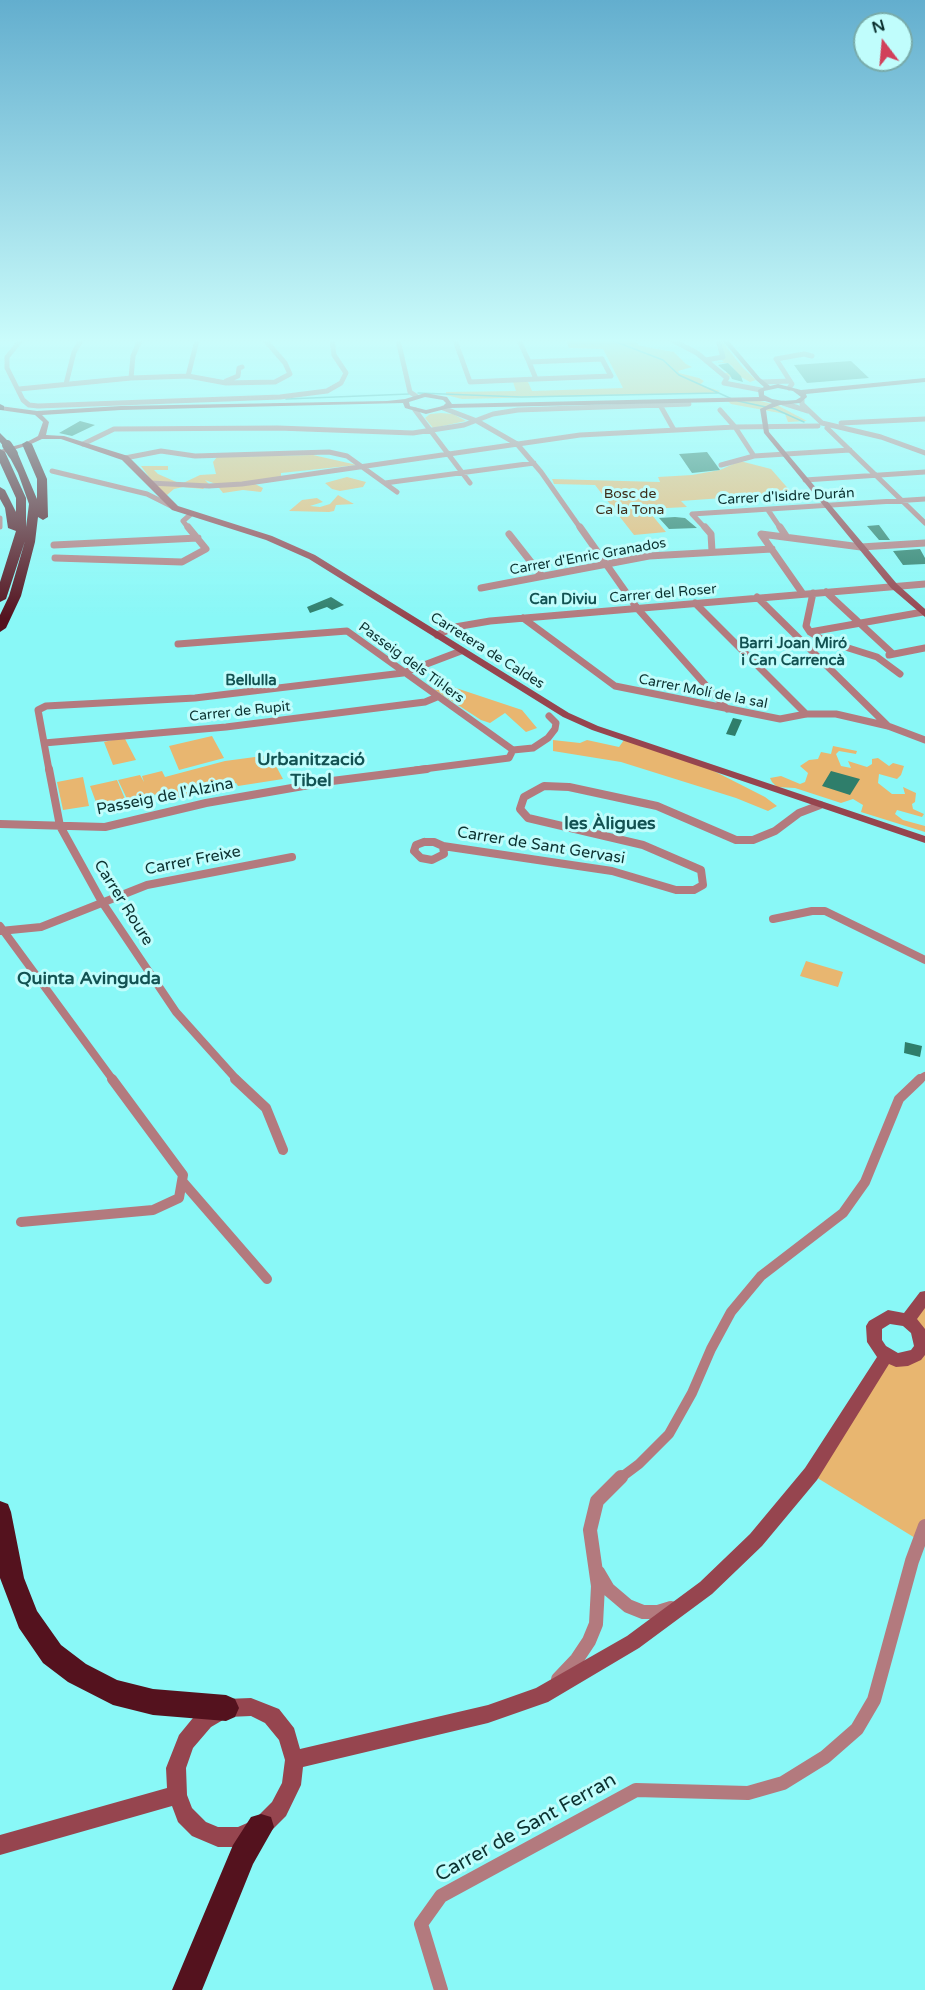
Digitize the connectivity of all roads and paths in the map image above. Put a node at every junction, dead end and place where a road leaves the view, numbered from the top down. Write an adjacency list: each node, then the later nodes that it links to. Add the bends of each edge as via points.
1 (41, 433): 13 (street)
2 (50, 433): 14 (street, Carretera de Caldes)
3 (106, 433): 14 (street)
4 (372, 433): 5 (street)
5 (414, 433)
6 (431, 433): 19 (street)
7 (498, 433): 15 (street)
8 (620, 433): 15 (street)
9 (739, 433): 21 (street)
10 (768, 433): 20 (street)
11 (835, 433): 17 (street)
12 (861, 433): 18 (street)
13 (27, 444): 16 (street); 66 (highway, via 42,479 44,506 32,562)
14 (83, 444): 22 (street, Carretera de Caldes)
15 (517, 444): 19 (street); 23 (street)
16 (4, 449): 65 (highway, via 21,498 21,536); 66 (highway, via 23,473 34,504 30,542)
17 (850, 450): 20 (street); 29 (street)
18 (925, 453)
19 (447, 454): 25 (street); 28 (street)
20 (784, 454): 21 (street); 31 (street)
21 (754, 456): 24 (street)
22 (125, 458): 25 (street, via 161,451 195,456 329,452 347,456); 30 (street, Carretera de Caldes)
23 (534, 464): 28 (street); 57 (street)
24 (721, 465)
25 (362, 466): 32 (street); 34 (street, via 242,483)
26 (52, 471): 35 (street)
27 (925, 472): 29 (street)
28 (462, 473): 32 (street); 33 (street)
29 (877, 475): 31 (street); 40 (street)
30 (143, 476): 34 (street, Carretera de Caldes); 35 (street, via 142,486)
31 (805, 480): 41 (street)
32 (385, 483): 36 (street)
33 (470, 483)
34 (153, 487): 37 (street); 42 (street, Carretera de Caldes)
35 (121, 489): 37 (street)
36 (397, 492)
37 (147, 494): 42 (street)
38 (1, 495): 65 (highway, via 10,508 13,531 12,554)
39 (925, 499): 40 (street, Carrer d'Isidre Durán)
40 (903, 501): 41 (street, Carrer d'Isidre Durán); 46 (street)
41 (827, 507): 43 (street, Carrer d'Isidre Durán); 53 (street)
42 (175, 508): 44 (street, Carretera de Caldes)
43 (768, 510): 49 (street); 55 (street, Carrer d'Isidre Durán, via 692,514 711,534)
44 (191, 514): 50 (street, via 183,520); 75 (street, Carretera de Caldes, via 269,538 312,557)
45 (0, 518): 47 (street)
46 (925, 523)
47 (0, 527)
48 (509, 534): 58 (street)
49 (786, 536): 53 (street); 54 (street, via 762,534)
50 (198, 538): 52 (street); 56 (street, via 206,549 182,562)
51 (925, 543): 53 (street)
52 (54, 545)
53 (861, 547): 60 (street)
54 (772, 549): 55 (street, Carrer d'Enric Granados); 64 (street)
55 (712, 551): 57 (street, Carrer d'Enric Granados)
56 (55, 558)
57 (606, 564): 58 (street, Carrer d'Enric Granados); 69 (street)
58 (542, 576): 61 (street, Carrer d'Enric Granados)
59 (925, 584): 60 (street, Carrer del Roser)
60 (894, 586): 62 (street, Carrer del Roser); 70 (street)
61 (481, 588)
62 (826, 592): 63 (street, Carrer del Roser); 72 (street)
63 (813, 593): 64 (street, Carrer del Roser); 74 (street, via 806,626)
64 (803, 594): 67 (street, Carrer del Roser)
65 (1, 596)
66 (15, 596): 73 (highway)
67 (758, 597): 68 (street, Carrer del Roser); 87 (street)
68 (695, 603): 69 (street, Carrer del Roser); 85 (street)
69 (637, 608): 71 (street, Carrer del Roser); 84 (street)
70 (924, 613): 72 (street)
71 (523, 618): 75 (street, Carrer del Roser, via 464,625); 84 (street, Carrer Molí de la sal, via 615,686)
72 (860, 623): 74 (street); 79 (street)
73 (0, 628)
74 (810, 632): 80 (street)
75 (436, 635): 78 (street, Carretera de Caldes)
76 (178, 644): 81 (street, Passeig dels Til·lers, via 347,631)
77 (925, 648): 79 (street)
78 (461, 651): 81 (street); 91 (street, Carretera de Caldes, via 577,720)
79 (893, 654): 80 (street)
80 (877, 657): 82 (street)
81 (403, 673): 83 (street, Passeig dels Til·lers); 89 (street, Carrer Roure, via 195,698 46,706 38,710)
82 (900, 674)
83 (437, 697): 89 (street, Carrer de Rupit, via 425,702 226,727); 90 (street, Passeig dels Til·lers)
84 (727, 710): 85 (street, Carrer Molí de la sal, via 780,719)
85 (806, 714): 87 (street, Carrer Molí de la sal, via 836,714)
86 (549, 716): 90 (street, Passeig de l'Alzina, via 556,723 548,738 533,748)
87 (888, 726): 88 (street, Carrer Molí de la sal)
88 (925, 740)
89 (44, 743): 93 (street, Carrer Roure)
90 (513, 750): 93 (street, Passeig de l'Alzina, via 509,758 332,781 206,803 105,827)
91 (820, 805): 94 (street, Carretera de Caldes); 95 (street, Carrer de Sant Gervasi, via 799,813 775,831 753,840 736,840 657,806 569,787 544,786 524,797 520,809 528,818 644,845 701,870 703,885 694,891 676,890 612,871)
92 (0, 824): 93 (street, Passeig de l'Alzina)
93 (60, 826): 97 (street, Carrer Roure)
94 (925, 840)
95 (443, 846)
96 (292, 857): 97 (street, Carrer Freixe, via 147,885)
97 (102, 902): 99 (street, Carrer Freixe, via 41,927); 102 (street, Carrer Roure, via 176,1012 266,1108)
98 (773, 919): 100 (street, via 825,911)
99 (2, 929): 103 (street, via 183,1175)
100 (925, 960)
101 (925, 1077): 111 (street, via 899,1099 865,1182 843,1213 761,1276 731,1312 669,1434 597,1502 590,1530)
102 (282, 1150)
103 (182, 1181): 104 (street, via 179,1198 153,1210); 105 (street)
104 (21, 1222)
105 (267, 1278)
106 (925, 1297): 107 (street)
107 (908, 1320): 108 (street, via 888,1317 874,1326 874,1342); 108 (street, via 918,1330 922,1347 908,1359 896,1360)
108 (886, 1355): 112 (street, via 811,1474 756,1540)
109 (0, 1512): 114 (highway, via 12,1578 28,1619 52,1654 113,1692 153,1702)
110 (925, 1526): 120 (street, Carrer de Sant Ferran, via 874,1700 857,1729 825,1757 783,1783 748,1792 636,1790 441,1896 421,1924)
111 (597, 1570): 112 (street, via 608,1589 628,1606 643,1612); 113 (street, via 599,1605 589,1641)
112 (684, 1604): 113 (street, via 605,1660)
113 (541, 1695): 115 (street, via 488,1714)
114 (226, 1708): 115 (street, via 250,1707 272,1716 287,1735); 116 (street, via 204,1720 186,1742 176,1768)
115 (294, 1760): 117 (street, via 291,1785 279,1809)
116 (177, 1796): 117 (street, via 185,1815 200,1829 218,1837 238,1837); 118 (street)
117 (261, 1827): 119 (highway, via 243,1855)
118 (0, 1845)
119 (187, 1990)
120 (441, 1990)

